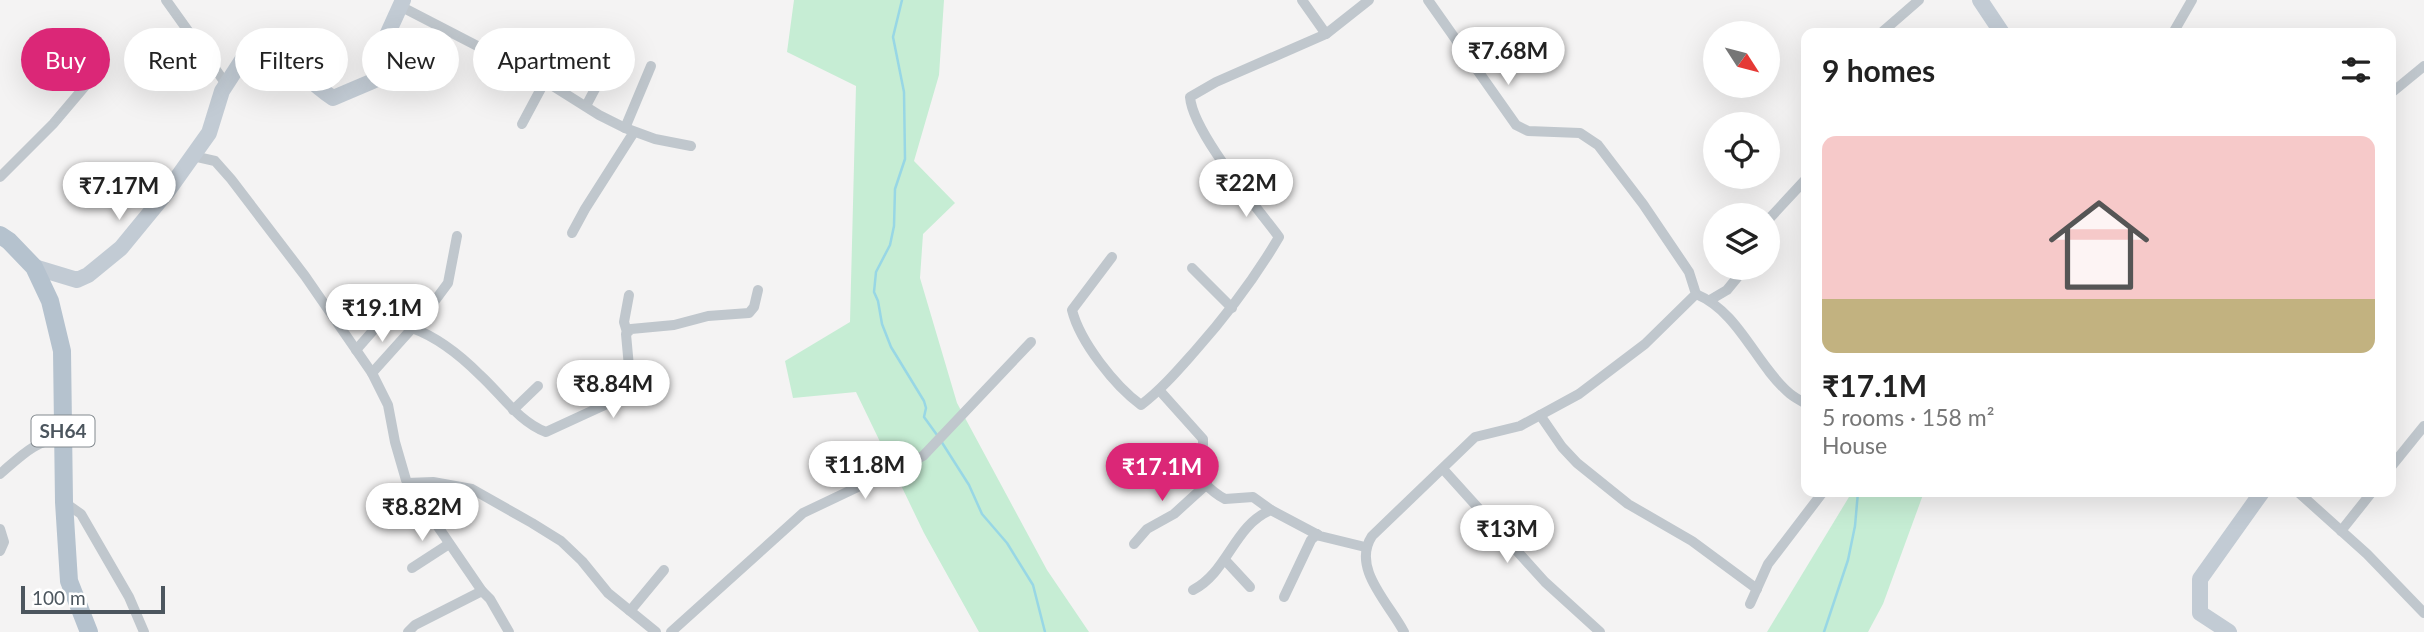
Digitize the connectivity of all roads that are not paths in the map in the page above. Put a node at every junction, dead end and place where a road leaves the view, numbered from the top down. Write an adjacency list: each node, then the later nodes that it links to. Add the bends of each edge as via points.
1 (166, 0): 16 (street)
2 (1301, 0): 12 (street)
3 (1369, 0): 12 (street)
4 (1428, 0): 38 (street, via 1516,125 1528,131 1580,133 1598,145 1689,272)
5 (1919, 0): 9 (street)
6 (1980, 0): 10 (main road)
7 (2192, 0): 11 (street)
8 (402, 3): 13 (street); 16 (main road, via 373,80 333,97 268,45 244,57)
9 (1887, 28)
10 (1999, 28)
11 (2176, 28)
12 (1326, 34): 41 (street, via 1190,97 1230,174 1279,237)
13 (473, 42)
14 (651, 66): 24 (street)
15 (2424, 66): 17 (street)
16 (226, 84): 26 (main road, via 209,133)
17 (2396, 89)
18 (81, 91): 27 (street)
19 (544, 91): 23 (street)
20 (562, 91): 22 (street)
21 (594, 91): 22 (street)
22 (586, 106): 24 (street)
23 (522, 124)
24 (630, 130): 25 (street); 30 (street)
25 (691, 146)
26 (193, 156): 34 (main road, via 129,239 88,275 77,279); 46 (street, via 215,161 231,179)
27 (0, 177)
28 (1801, 184): 29 (street)
29 (1780, 207)
30 (572, 233)
31 (3, 235): 34 (main road, SH64)
32 (457, 236): 43 (street, via 448,283)
33 (1112, 257): 49 (street, via 1072,310 1076,325 1114,379 1141,405)
34 (34, 267): 54 (main road, SH64, via 50,301 62,351)
35 (1192, 268): 41 (street)
36 (1735, 280): 40 (street)
37 (758, 289): 44 (street, via 749,313)
38 (1696, 294): 40 (street); 52 (street, via 1645,344 1579,394)
39 (629, 295): 44 (street, via 624,322)
40 (1710, 300): 50 (street, via 1787,392)
41 (1232, 308): 49 (street)
42 (385, 317): 46 (street)
43 (412, 328): 47 (street); 51 (street, via 427,333 480,374)
44 (627, 332): 51 (street, via 629,367 604,380 611,397 606,406 546,432)
45 (1031, 342): 89 (street, via 923,456 803,513)
46 (356, 350): 47 (street)
47 (372, 373): 58 (street, via 388,405)
48 (538, 386): 51 (street)
49 (1160, 391): 59 (street, via 1203,439 1190,465)
50 (1801, 401)
51 (513, 410)
52 (1540, 415): 56 (street, via 1520,426 1475,438); 77 (street, via 1577,463 1628,504 1692,541)
53 (2424, 426): 55 (street)
54 (63, 438): 57 (street, via 32,446); 64 (main road, SH64)
55 (2396, 461)
56 (1443, 469): 71 (street); 91 (street, via 1545,582)
57 (0, 474)
58 (408, 483): 69 (street); 82 (street, via 472,489 532,523 561,541)
59 (1207, 484): 65 (street, via 1226,499 1253,498); 70 (street)
60 (1819, 497): 77 (street, via 1768,564)
61 (2258, 497): 92 (main road, via 2200,579 2200,613)
62 (2304, 497): 67 (street)
63 (2368, 497): 67 (street)
64 (64, 502): 84 (main road, SH64, via 69,581); 85 (street, via 81,514)
65 (1271, 510): 68 (street); 73 (street, via 1236,540)
66 (0, 529): 72 (street, via 4,542)
67 (2341, 531): 83 (street)
68 (1317, 534): 71 (street); 80 (street)
69 (449, 544): 74 (street); 79 (street)
70 (1134, 544)
71 (1365, 547): 90 (street, via 1365,566)
72 (0, 551)
73 (1225, 560): 76 (street); 78 (street)
74 (412, 568)
75 (664, 570): 82 (street)
76 (1250, 587)
77 (1757, 589): 81 (street)
78 (1193, 590)
79 (482, 591): 86 (street); 87 (street)
80 (1284, 597)
81 (1750, 604)
82 (630, 611): 88 (street)
83 (2424, 613)
84 (89, 632)
85 (144, 632)
86 (408, 632)
87 (509, 632)
88 (656, 632)
89 (671, 632)
90 (1404, 632)
91 (1600, 632)
92 (2229, 632)

